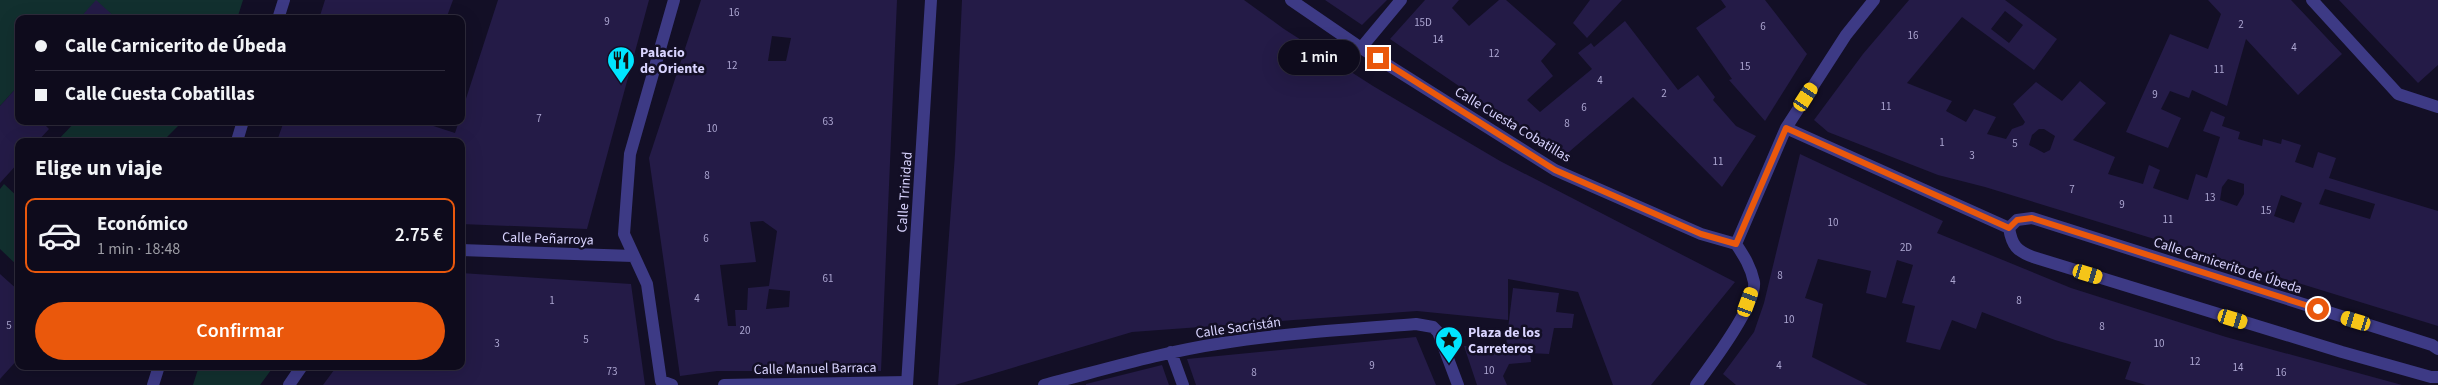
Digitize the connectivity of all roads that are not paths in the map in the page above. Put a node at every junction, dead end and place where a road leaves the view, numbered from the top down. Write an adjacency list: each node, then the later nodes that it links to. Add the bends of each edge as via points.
1 (284, 0): 8 (street)
2 (674, 0): 17 (street, via 630,154 624,234)
3 (931, 0): 23 (street, Calle Trinidad)
4 (1291, 0): 9 (street, Calle Cuesta Cobatillas)
5 (1400, 0): 9 (street)
6 (1874, 0): 12 (street, via 1846,35)
7 (2312, 0): 10 (street, via 2398,94)
8 (279, 15)
9 (1361, 48): 15 (street, Calle Cuesta Cobatillas, via 1555,170 1701,234)
10 (2438, 107)
11 (243, 125): 13 (street)
12 (1786, 128): 14 (street); 15 (street)
13 (238, 138)
14 (2009, 228): 18 (street, Calle Carnicerito de Úbeda, via 2017,220 2032,218); 22 (street, via 2015,247 2034,257 2342,352 2431,378)
15 (1736, 244): 31 (street, via 1748,262 1754,284 1737,328)
16 (465, 250): 17 (street, Calle Peñarroya)
17 (633, 256): 26 (street, via 647,284 661,380)
18 (2438, 349)
19 (1171, 352): 28 (street, Calle Sacristán); 29 (street); 30 (street, Calle Sacristán, via 1312,332 1416,324 1438,332)
20 (158, 370): 24 (street)
21 (299, 370): 25 (street)
22 (2438, 377)
23 (907, 384): 27 (street, Calle Manuel Barraca)
24 (153, 385)
25 (289, 385)
26 (672, 385)
27 (724, 385)
28 (1044, 385)
29 (1183, 385)
30 (1458, 385)
31 (1696, 385)

